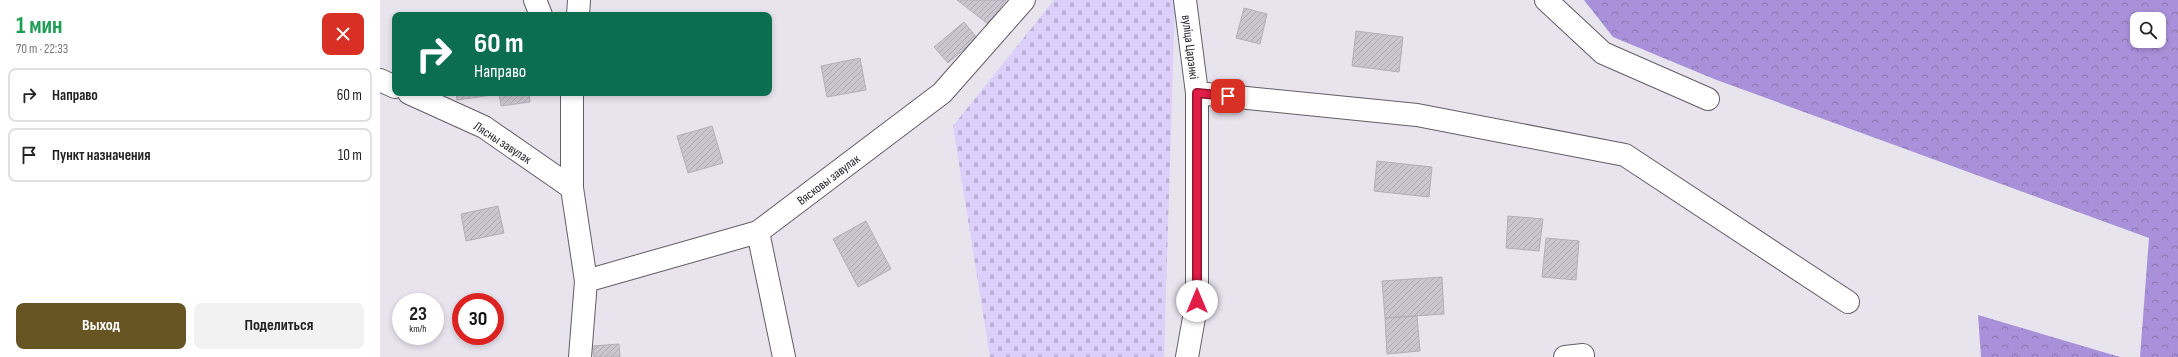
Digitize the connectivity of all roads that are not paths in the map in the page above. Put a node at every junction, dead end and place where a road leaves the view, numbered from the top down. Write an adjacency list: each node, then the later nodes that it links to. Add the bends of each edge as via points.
1 (535, 0): 6 (street)
2 (579, 0): 7 (street)
3 (1024, 0): 15 (street, Вясковы завулак, via 942,93)
4 (1185, 0): 10 (street, вуліца Царэнкі)
5 (1546, 0): 13 (street, via 1603,53)
6 (540, 12)
7 (578, 12)
8 (380, 80): 9 (street)
9 (392, 86)
10 (1197, 93): 17 (street, via 1417,115 1625,155); 20 (street, вуліца Царэнкі, via 1197,301)
11 (416, 96): 14 (street, Лясны завулак, via 484,127)
12 (571, 96): 14 (street)
13 (1708, 99)
14 (572, 188): 16 (street)
15 (758, 232): 16 (street, Вясковы завулак); 19 (street)
16 (586, 281): 18 (street)
17 (1848, 302)
18 (580, 357)
19 (784, 357)
20 (1187, 357)

